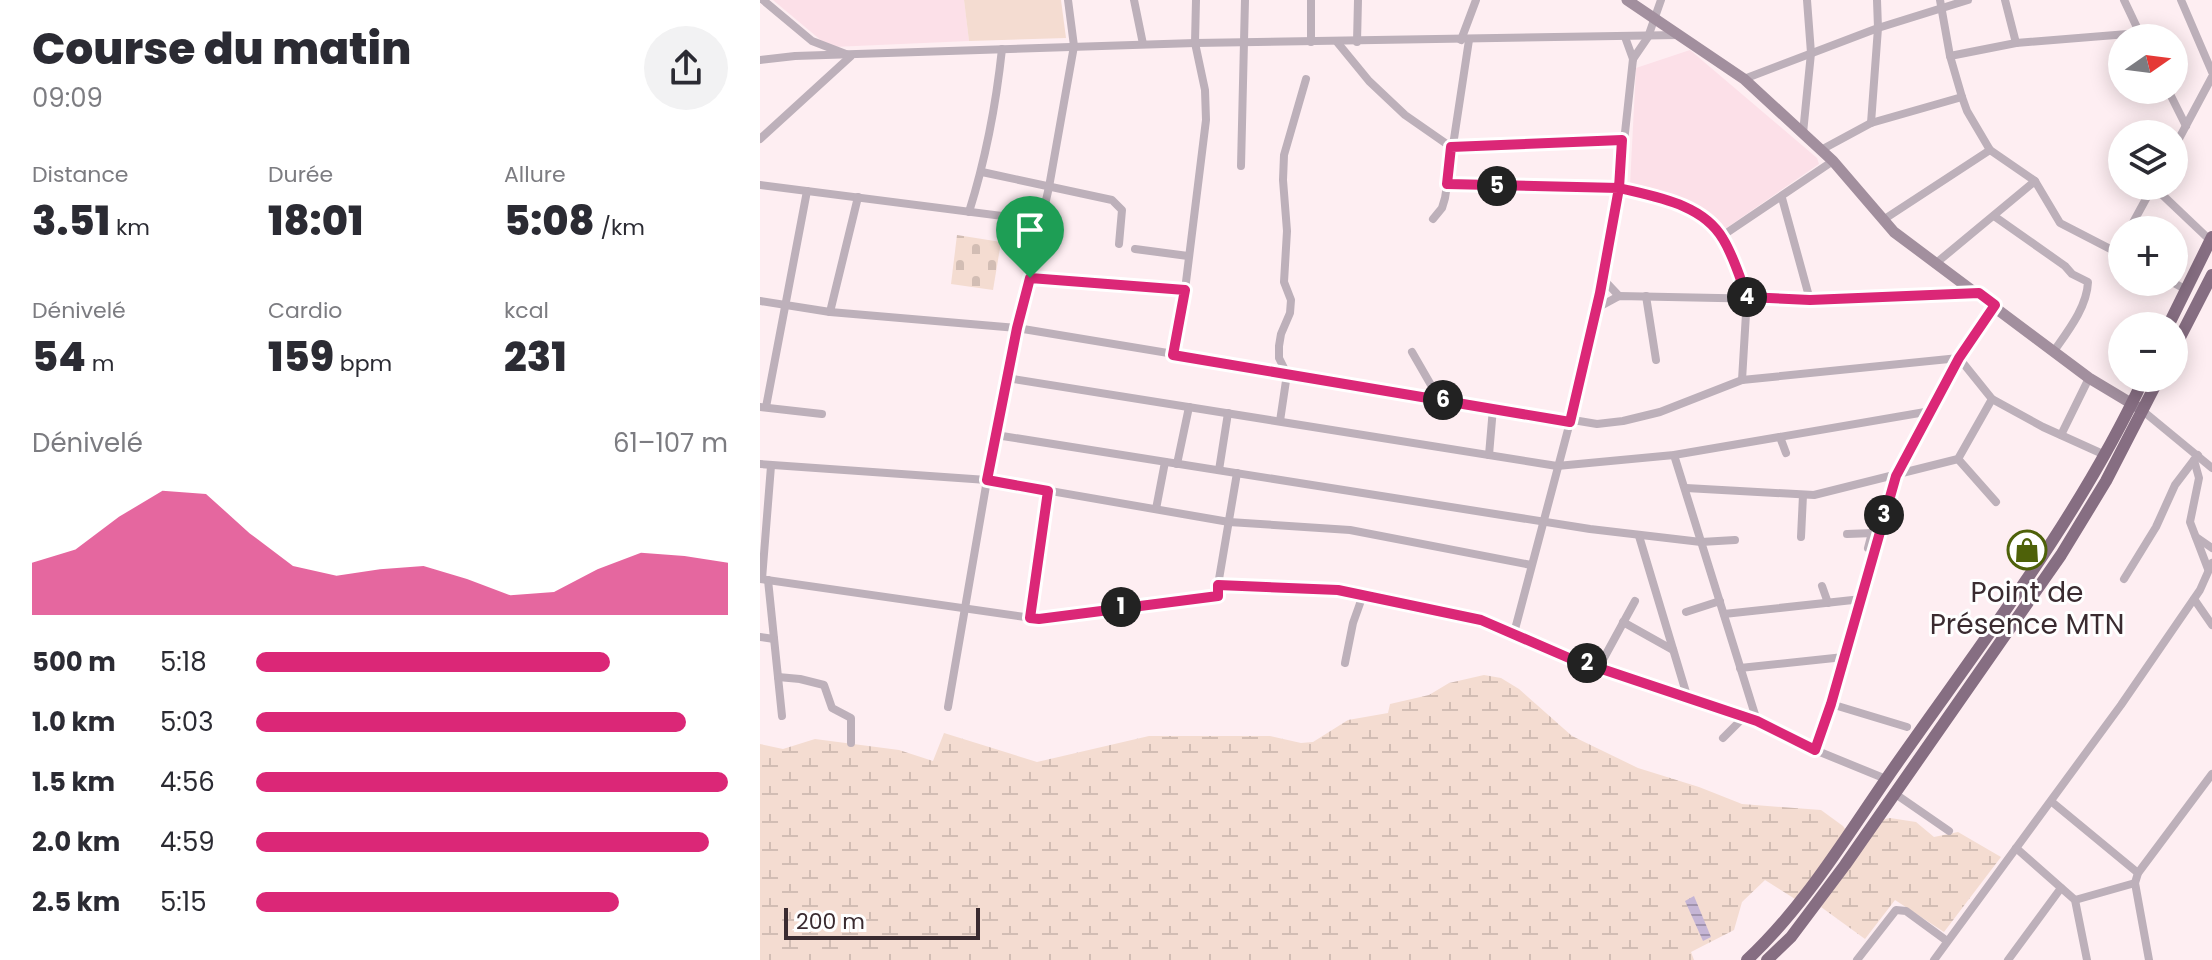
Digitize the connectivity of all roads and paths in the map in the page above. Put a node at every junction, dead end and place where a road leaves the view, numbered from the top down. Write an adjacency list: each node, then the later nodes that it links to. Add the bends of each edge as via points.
1 (763, 0): 38 (street, via 812,41)
2 (1068, 0): 33 (street)
3 (1134, 0): 32 (street)
4 (1196, 0): 29 (street)
5 (1245, 0): 30 (street)
6 (1311, 0): 26 (street)
7 (1358, 0): 28 (street)
8 (1476, 0): 25 (street)
9 (1627, 0): 18 (main road)
10 (1661, 0): 18 (street)
11 (1807, 0): 37 (street)
12 (1877, 0): 20 (street)
13 (1968, 0): 17 (street)
14 (2005, 0): 31 (street)
15 (2124, 0): 19 (street)
16 (2181, 0): 34 (street)
17 (1941, 4): 20 (street); 39 (street)
18 (1656, 19): 21 (main road); 23 (street)
19 (2136, 24)
20 (1878, 28): 37 (street); 47 (street)
21 (1679, 35): 23 (street); 44 (main road)
22 (1625, 37): 23 (street); 25 (street); 40 (street)
23 (1648, 37): 40 (street)
24 (2108, 37): 31 (street)
25 (1465, 40): 28 (street); 51 (street)
26 (1311, 42): 27 (street); 30 (street)
27 (1337, 42): 28 (street); 51 (street, via 1405,115)
28 (1357, 42)
29 (1195, 43): 30 (street); 32 (street); 76 (street, via 1206,120)
30 (1243, 43): 55 (street)
31 (2016, 43): 39 (street)
32 (1143, 44): 33 (street)
33 (1074, 46): 36 (street); 60 (street)
34 (2201, 46): 35 (street); 42 (street)
35 (2212, 47)
36 (1002, 49): 38 (street); 56 (street)
37 (1811, 53): 44 (street); 48 (street)
38 (851, 56): 41 (street); 49 (street)
39 (1950, 56): 45 (street)
40 (1633, 59): 50 (street)
41 (760, 60)
42 (2212, 74): 46 (street)
43 (1306, 79): 100 (street, via 1284,155 1284,282 1291,300 1279,358)
44 (1744, 79): 48 (main road)
45 (1962, 97): 47 (street); 53 (street)
46 (2188, 122)
47 (1871, 123): 52 (street)
48 (1803, 133): 52 (main road)
49 (760, 139)
50 (1622, 140): 51 (street); 61 (street)
51 (1451, 147): 58 (street)
52 (1821, 150): 54 (main road)
53 (1990, 150): 57 (street); 69 (street)
54 (1833, 161): 64 (street); 69 (main road)
55 (1241, 166)
56 (982, 172): 60 (street); 66 (street)
57 (2035, 181): 67 (street); 74 (street, via 2060,223)
58 (1447, 184): 61 (street); 68 (street, via 1442,208)
59 (760, 185): 62 (street)
60 (1049, 187): 70 (street); 73 (street, via 1112,200 1122,210)
61 (1619, 188): 71 (street, via 1674,202 1701,216); 80 (street)
62 (807, 191): 63 (street); 90 (street)
63 (858, 197): 66 (street); 92 (street)
64 (1782, 198): 71 (street); 87 (street)
65 (2169, 200): 72 (street)
66 (969, 212): 70 (street)
67 (1994, 216): 77 (street); 95 (street, via 2088,282 2076,317)
68 (1433, 219)
69 (1883, 220): 77 (main road)
70 (1042, 221): 79 (street)
71 (1722, 236): 86 (street)
72 (2211, 238): 81 (highway)
73 (1119, 244)
74 (2108, 245)
75 (1135, 249): 76 (street)
76 (1188, 256): 82 (street)
77 (1935, 264): 83 (main road)
78 (2212, 275): 93 (highway)
79 (1030, 278): 82 (street); 94 (street)
80 (1603, 279): 84 (street); 91 (street)
81 (2188, 283)
82 (1185, 290): 97 (street)
83 (1979, 293): 87 (street); 89 (main road)
84 (1619, 296): 85 (street); 91 (street)
85 (1646, 296): 86 (street); 99 (street)
86 (1747, 297): 87 (street); 103 (street)
87 (1810, 300)
88 (760, 301): 90 (street)
89 (1995, 305): 95 (main road); 98 (street)
90 (785, 306): 92 (street); 108 (street)
91 (1597, 308): 116 (street)
92 (830, 312): 94 (street)
93 (2188, 322)
94 (1017, 328): 97 (street); 101 (street)
95 (2054, 351): 102 (main road)
96 (1412, 352): 107 (street)
97 (1173, 355): 100 (street)
98 (1959, 358): 103 (street); 106 (street); 112 (street)
99 (1656, 360)
100 (1287, 374): 107 (street); 115 (street)
101 (1007, 378): 109 (street); 117 (street)
102 (2089, 378): 110 (main road); 118 (street)
103 (1742, 380): 116 (street, via 1623,421)
104 (2141, 392): 110 (highway)
105 (2148, 392): 110 (highway)
106 (1992, 399): 118 (street); 125 (street)
107 (1446, 401): 111 (street)
108 (763, 407): 114 (street)
109 (1189, 407): 113 (street); 128 (street)
110 (2137, 407): 123 (highway); 124 (street); 193 (highway, via 2077,531)
111 (1493, 408): 116 (street); 121 (street)
112 (1931, 411): 119 (street); 134 (street)
113 (1228, 413): 115 (street); 132 (street)
114 (822, 414)
115 (1280, 421): 121 (street)
116 (1570, 422): 130 (street)
117 (996, 435): 126 (street); 135 (street)
118 (2061, 435): 123 (street)
119 (1780, 437): 120 (street); 122 (street)
120 (1786, 453)
121 (1489, 455): 130 (street)
122 (1674, 455): 130 (street); 136 (street)
123 (2105, 455): 192 (highway)
124 (2196, 457): 131 (street); 148 (street, via 2199,478 2190,514); 157 (street)
125 (1958, 459): 134 (street); 139 (street)
126 (1165, 462): 128 (street); 141 (street)
127 (760, 464): 129 (street)
128 (1177, 464): 132 (street)
129 (771, 466): 135 (street); 140 (street)
130 (1557, 466): 144 (street)
131 (2212, 468)
132 (1219, 470): 133 (street)
133 (1237, 473): 143 (street); 144 (street)
134 (1896, 476): 138 (street); 145 (street)
135 (987, 480): 137 (street); 166 (street)
136 (1686, 488): 138 (street); 151 (street)
137 (1048, 491): 141 (street); 169 (street)
138 (1803, 495): 149 (street)
139 (1996, 502)
140 (764, 509): 156 (street)
141 (1156, 509): 143 (street)
142 (1878, 510): 145 (street)
143 (1229, 522): 154 (street, via 1350,530); 158 (street)
144 (1542, 522): 147 (street); 154 (street)
145 (1876, 533): 146 (street); 152 (street); 161 (street)
146 (1847, 534)
147 (1639, 536): 151 (street); 175 (street)
148 (2195, 536): 153 (street); 155 (street)
149 (1801, 537)
150 (1735, 540): 151 (street)
151 (1701, 542): 164 (street)
152 (1868, 548)
153 (2212, 548)
154 (1531, 565): 172 (street)
155 (2210, 566): 162 (street)
156 (763, 579): 166 (street); 174 (street)
157 (2124, 579)
158 (1218, 585): 160 (street); 169 (street, via 1218,596)
159 (1822, 586): 165 (street)
160 (1363, 595): 172 (street, via 1481,620); 177 (street)
161 (1862, 599): 165 (street); 176 (street)
162 (2194, 599): 171 (street); 194 (street)
163 (1635, 601): 170 (street)
164 (1720, 601): 167 (street); 168 (street)
165 (1828, 603): 168 (street)
166 (966, 610): 169 (street); 183 (street)
167 (1686, 612)
168 (1724, 614): 179 (street)
169 (1030, 618)
170 (1623, 622): 175 (street); 178 (street)
171 (2212, 625)
172 (1514, 633): 178 (street)
173 (760, 637): 174 (street)
174 (774, 639): 180 (street)
175 (1673, 650): 181 (street)
176 (1844, 657): 179 (street); 182 (street)
177 (1345, 663)
178 (1599, 667): 181 (street)
179 (1740, 668): 186 (street)
180 (778, 677): 184 (street); 189 (street, via 824,685 832,708 851,718)
181 (1688, 699): 185 (street)
182 (1831, 704): 187 (street); 190 (street)
183 (948, 707)
184 (782, 716)
185 (1744, 717): 186 (street); 188 (street)
186 (1757, 721): 190 (street)
187 (1907, 727)
188 (1723, 738)
189 (851, 743)
190 (1815, 750): 192 (street)
191 (2212, 774): 197 (street)
192 (1886, 779): 202 (highway, via 1797,907)
193 (1894, 793): 195 (street); 203 (highway, via 1802,922)
194 (2052, 802): 196 (street); 197 (street)
195 (1949, 831)
196 (2016, 848): 198 (street); 200 (street)
197 (2137, 878): 199 (street); 207 (street)
198 (2061, 888): 199 (street); 206 (street)
199 (2075, 900): 201 (street)
200 (1947, 941): 204 (street, via 1906,911 1896,910); 205 (street)
201 (2085, 958)
202 (1747, 960)
203 (1767, 960)
204 (1857, 960)
205 (1934, 960)
206 (2008, 960)
207 (2149, 960)

